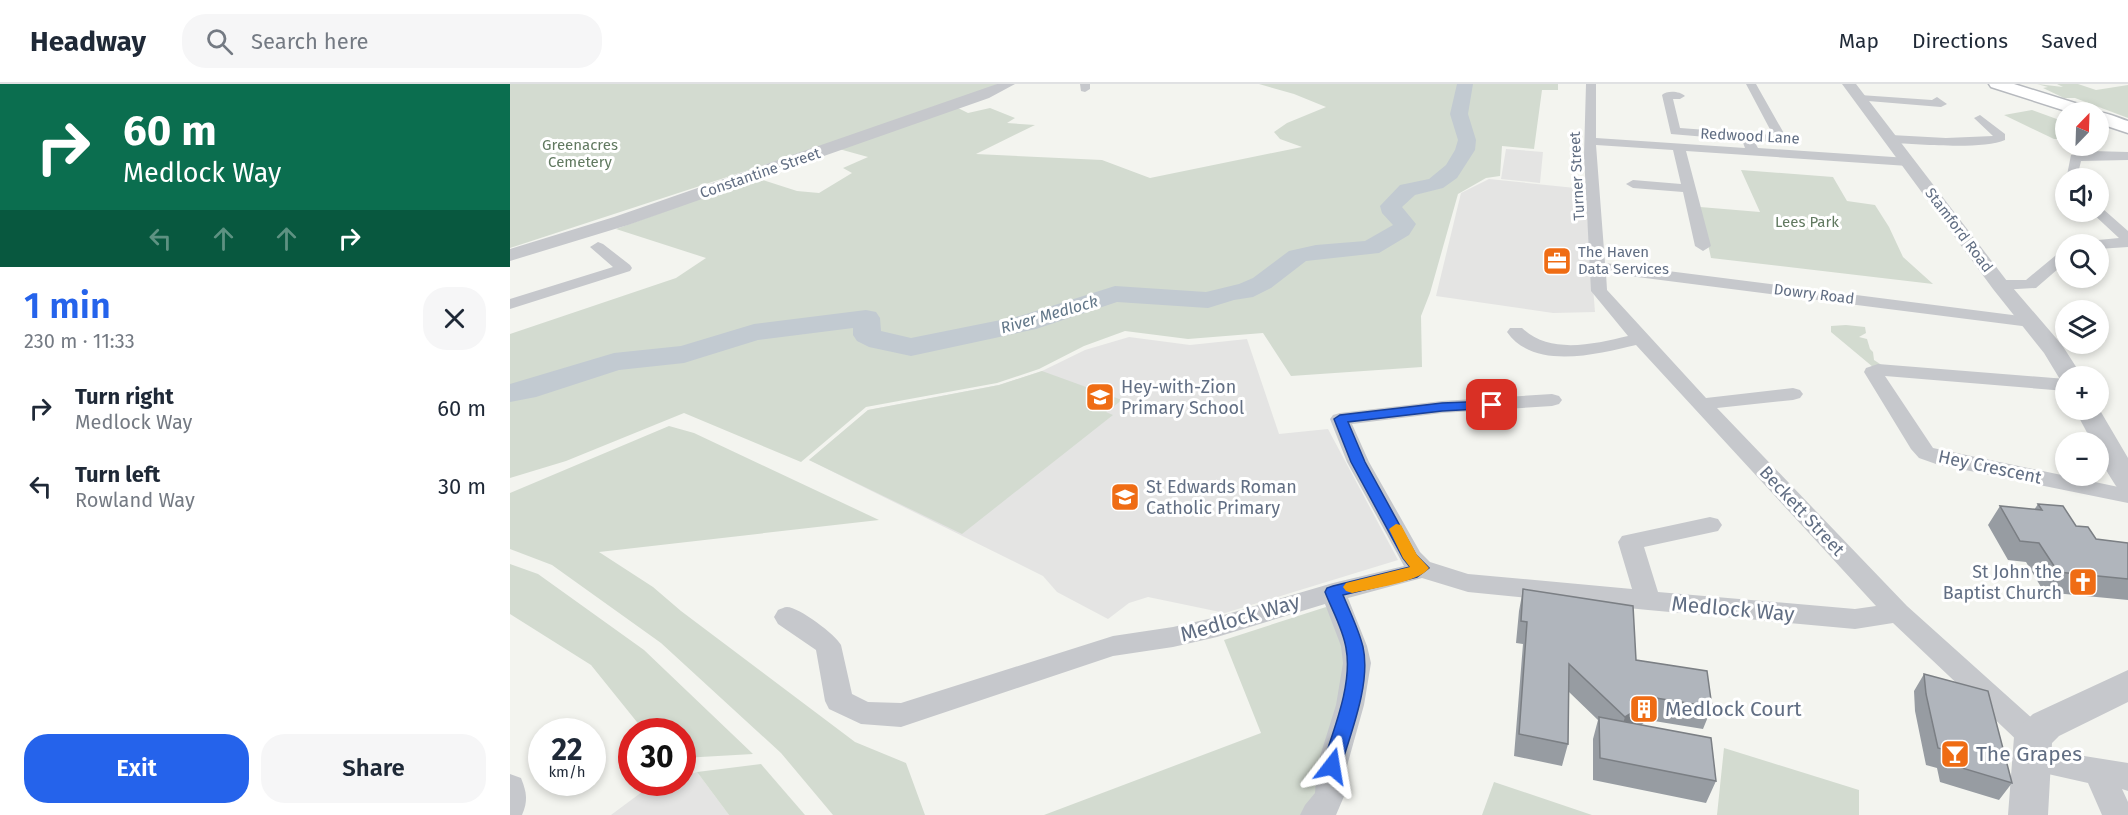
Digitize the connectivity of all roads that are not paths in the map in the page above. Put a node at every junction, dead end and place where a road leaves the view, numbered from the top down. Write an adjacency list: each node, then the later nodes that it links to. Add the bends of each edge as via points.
1 (1008, 84): 27 (street, Constantine Street, via 621,221)
2 (1591, 84): 14 (street, Turner Street)
3 (1751, 84): 12 (street, via 1780,139)
4 (1997, 84): 8 (main road)
5 (1854, 91): 7 (street, via 1941,104); 13 (street, Stamford Road)
6 (1680, 96): 12 (street, via 1667,95 1675,131)
7 (1937, 100)
8 (2055, 102)
9 (1980, 118): 13 (street, via 2001,137 1946,142)
10 (2109, 121): 11 (main road)
11 (2128, 127)
12 (1746, 137): 16 (street)
13 (1891, 139): 18 (street, Stamford Road)
14 (1590, 141): 15 (street, Redwood Lane); 29 (street, Turner Street)
15 (1679, 148): 16 (street, Redwood Lane); 21 (street)
16 (1754, 153): 18 (street, Redwood Lane)
17 (2128, 156): 19 (street, via 2092,154 2075,158)
18 (1908, 162): 30 (street, Stamford Road)
19 (2073, 168)
20 (1633, 184): 21 (street)
21 (1690, 189): 25 (street)
22 (2108, 222): 23 (street)
23 (2128, 241): 24 (street)
24 (2109, 244)
25 (1703, 246)
26 (598, 247): 31 (street, via 624,268)
27 (510, 255)
28 (2055, 263): 30 (street, via 2030,285)
29 (1597, 267): 32 (street, Dowry Road); 34 (street, Beckett Street, via 1599,291)
30 (2000, 285): 32 (street, Stamford Road)
31 (510, 304)
32 (2030, 322): 35 (street, Stamford Road)
33 (1516, 332): 34 (street, via 1524,341 1553,350 1602,348)
34 (1640, 339): 39 (street, Beckett Street)
35 (2064, 366)
36 (2055, 384): 41 (street, Hey Crescent, via 1873,372 1918,444 1930,455)
37 (1793, 394): 39 (street)
38 (1552, 400): 43 (street, via 1340,419 1358,462 1410,558)
39 (1701, 404): 46 (street, Beckett Street)
40 (2093, 420): 41 (street)
41 (2127, 482)
42 (1710, 525): 45 (street, via 1630,542)
43 (1421, 568): 44 (street, Medlock Way); 45 (street, Medlock Way, via 1468,583)
44 (1333, 592): 47 (street, Medlock Way, via 1217,627 1113,646 901,715 854,712 839,701 828,645); 54 (street, via 1357,663 1350,705 1332,766 1330,794)
45 (1648, 600): 46 (street, Medlock Way, via 1855,619)
46 (1898, 613): 49 (street, Beckett Street)
47 (787, 616)
48 (2128, 685): 49 (street, via 2046,725)
49 (2033, 737): 55 (street)
50 (2059, 765): 51 (street)
51 (2114, 775): 56 (street)
52 (510, 788): 53 (street)
53 (510, 806)
54 (1316, 815)
55 (2028, 815)
56 (2118, 815)

